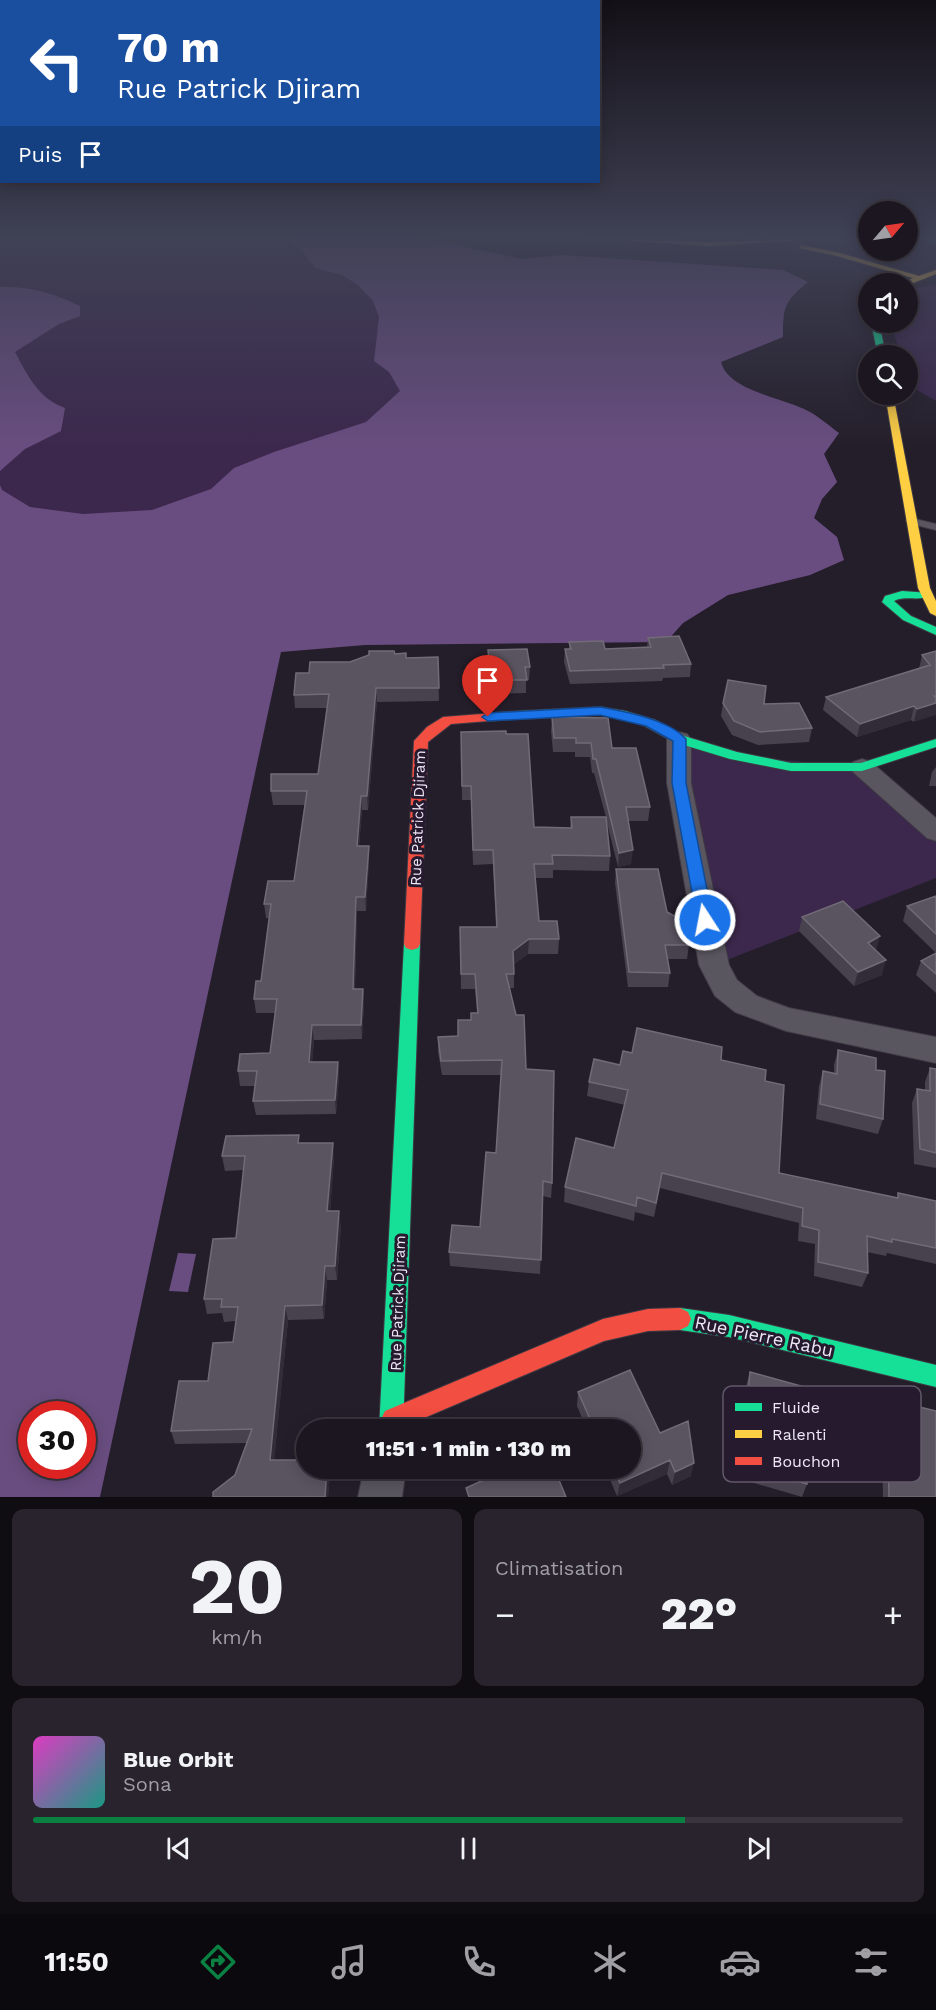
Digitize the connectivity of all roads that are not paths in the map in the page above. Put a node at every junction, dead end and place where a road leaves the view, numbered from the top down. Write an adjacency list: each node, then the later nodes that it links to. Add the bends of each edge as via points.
1 (891, 405): 2 (main road)
2 (912, 521): 3 (lane); 4 (main road)
3 (936, 527)
4 (926, 595): 5 (main road); 6 (main road, via 898,594 888,602 907,618)
5 (936, 613)
6 (936, 631)
7 (679, 739): 9 (main road, Rue Patrick Djiram, via 790,767); 11 (street, via 679,783 714,965 726,988 746,1004 786,1019); 13 (main road, Rue Patrick Djiram, via 650,723 625,716 567,711 448,720 421,741)
8 (936, 742): 9 (main road, Rue Patrick Djiram)
9 (862, 767): 10 (street)
10 (936, 832)
11 (936, 1050)
12 (936, 1376): 14 (main road, Rue Pierre Rabu, via 729,1326 682,1319 648,1320 603,1330)
13 (392, 1419)
14 (403, 1419)
15 (383, 1479): 16 (street)
16 (380, 1497)

